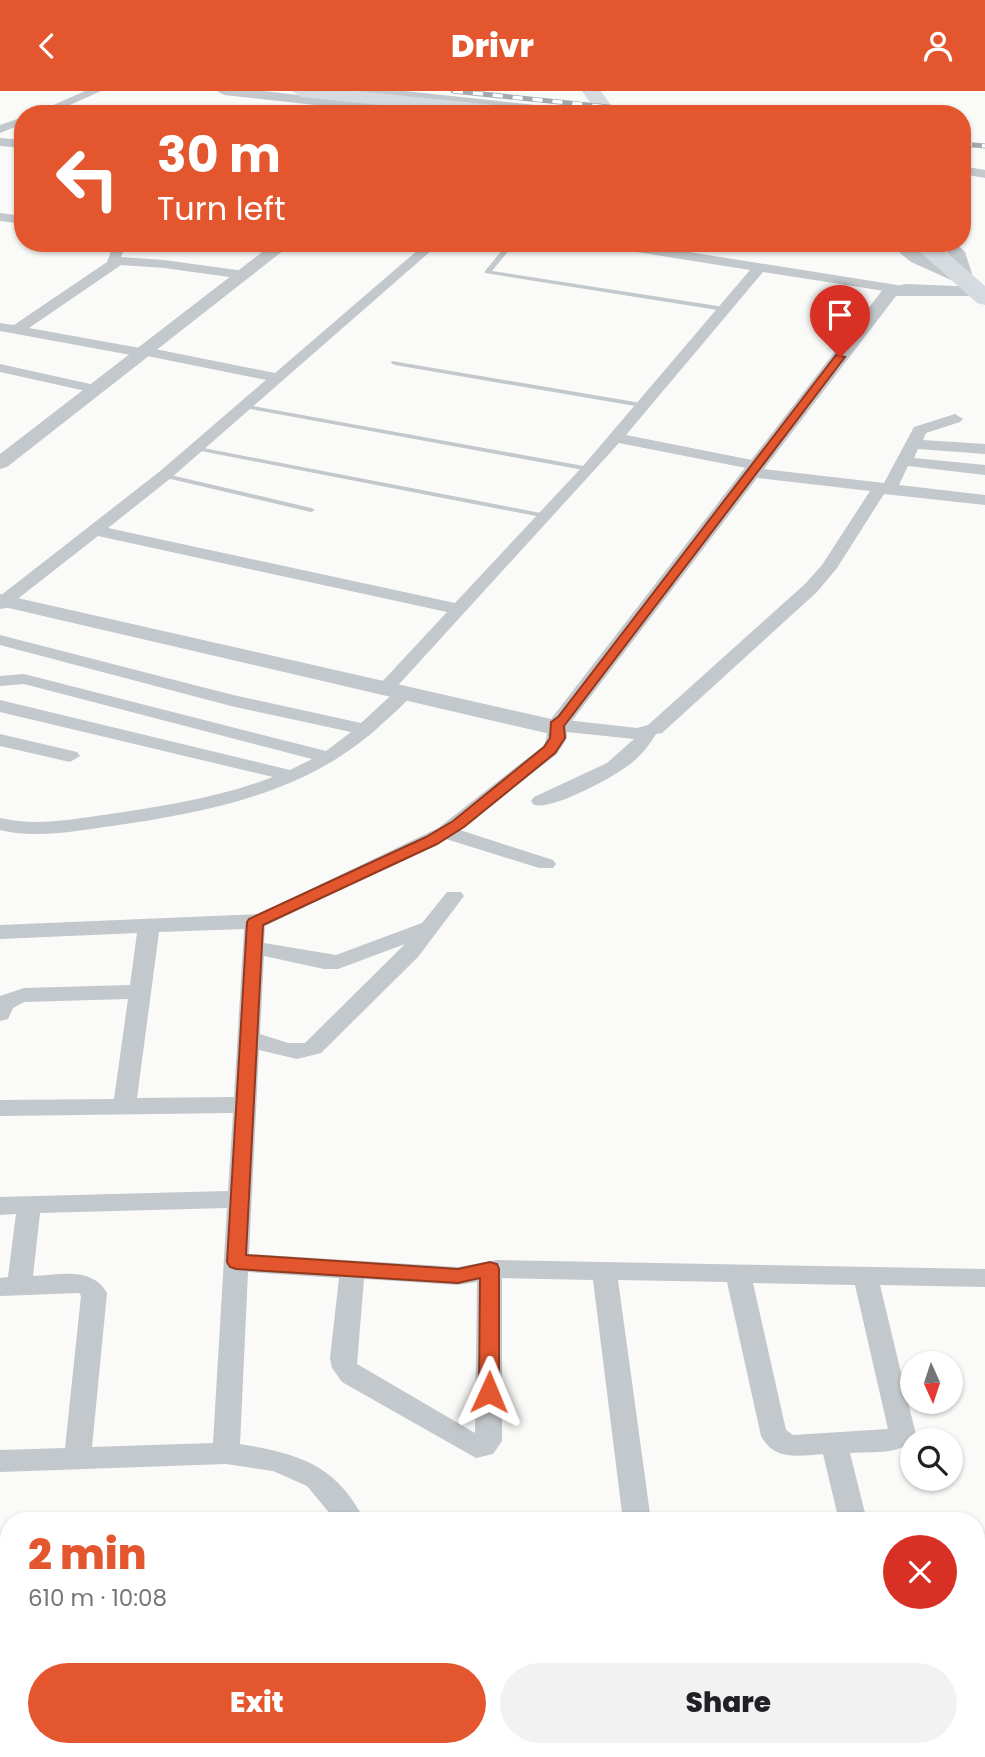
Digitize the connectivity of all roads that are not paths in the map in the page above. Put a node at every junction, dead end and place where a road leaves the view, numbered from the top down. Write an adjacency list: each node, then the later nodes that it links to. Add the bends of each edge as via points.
1 (95, 91): 5 (street)
2 (224, 91): 6 (street)
3 (301, 91): 7 (highway)
4 (365, 91): 8 (street)
5 (61, 105)
6 (348, 105)
7 (437, 105)
8 (496, 105)
9 (116, 252): 16 (street, via 113,259)
10 (273, 252): 18 (street)
11 (423, 252): 27 (street)
12 (504, 252): 21 (lane, via 487,272)
13 (660, 252): 17 (street)
14 (909, 252): 20 (street)
15 (941, 252): 20 (highway)
16 (117, 262): 18 (street); 23 (street)
17 (759, 268): 19 (street); 21 (street)
18 (244, 275): 24 (street)
19 (897, 289): 20 (street); 39 (street, via 890,292)
20 (978, 290)
21 (724, 309): 29 (street)
22 (0, 327): 23 (street)
23 (17, 330): 24 (street)
24 (144, 352): 27 (street); 28 (street)
25 (396, 363): 29 (lane)
26 (0, 368): 28 (street)
27 (278, 378): 30 (street)
28 (96, 389): 37 (street)
29 (641, 405): 32 (street)
30 (245, 406): 34 (street); 38 (lane)
31 (955, 419): 33 (street, via 922,428)
32 (614, 437): 38 (street); 39 (street)
33 (914, 444): 35 (street); 36 (street)
34 (196, 448): 41 (street); 45 (lane)
35 (985, 449)
36 (902, 461): 40 (street); 42 (street)
37 (0, 463)
38 (589, 469): 45 (street)
39 (754, 469): 42 (street); 53 (street)
40 (985, 470)
41 (165, 475): 44 (lane); 46 (street)
42 (884, 490): 43 (street); 55 (street, via 811,589)
43 (985, 500)
44 (311, 510)
45 (546, 516): 48 (street)
46 (94, 530): 47 (street); 48 (street)
47 (1, 602): 51 (street)
48 (459, 609): 51 (street)
49 (0, 640): 54 (street)
50 (0, 681): 58 (street, via 24,679)
51 (395, 691): 53 (street); 54 (street)
52 (0, 706): 59 (street)
53 (556, 725): 55 (street); 62 (street, via 558,738 550,750)
54 (365, 730): 58 (street)
55 (648, 733): 60 (street, via 631,756 599,776)
56 (0, 740): 57 (street)
57 (70, 756)
58 (328, 757): 59 (street)
59 (293, 776): 61 (street, via 232,797 138,817 68,826)
60 (541, 800)
61 (3, 827)
62 (445, 832): 63 (street); 65 (street)
63 (546, 864)
64 (454, 896): 67 (street)
65 (255, 922): 66 (street); 69 (street)
66 (149, 926): 68 (street); 70 (street)
67 (429, 928): 69 (street, via 338,962); 72 (street, via 313,1048 290,1052)
68 (0, 932)
69 (253, 947): 72 (street)
70 (140, 992): 71 (street, via 10,997); 74 (street)
71 (0, 1014)
72 (248, 1038): 73 (street)
73 (244, 1105): 74 (street); 76 (street)
74 (124, 1107): 75 (street)
75 (0, 1108)
76 (238, 1199): 77 (street); 79 (street)
77 (29, 1205): 78 (street); 86 (street)
78 (0, 1206)
79 (236, 1262): 80 (street); 88 (street)
80 (352, 1269): 81 (street, via 458,1276); 81 (street, via 345,1369 476,1447 488,1441)
81 (490, 1269): 82 (street)
82 (604, 1271): 83 (street); 92 (street)
83 (738, 1274): 84 (street); 87 (street, via 774,1436 788,1446)
84 (865, 1276): 85 (street); 87 (street, via 903,1435 899,1439)
85 (985, 1278)
86 (10, 1286): 89 (street, via 85,1285 94,1293)
87 (834, 1443): 93 (street)
88 (226, 1453): 89 (street); 91 (street, via 276,1461 317,1478)
89 (77, 1458): 90 (street)
90 (0, 1461)
91 (346, 1512)
92 (636, 1512)
93 (851, 1512)

